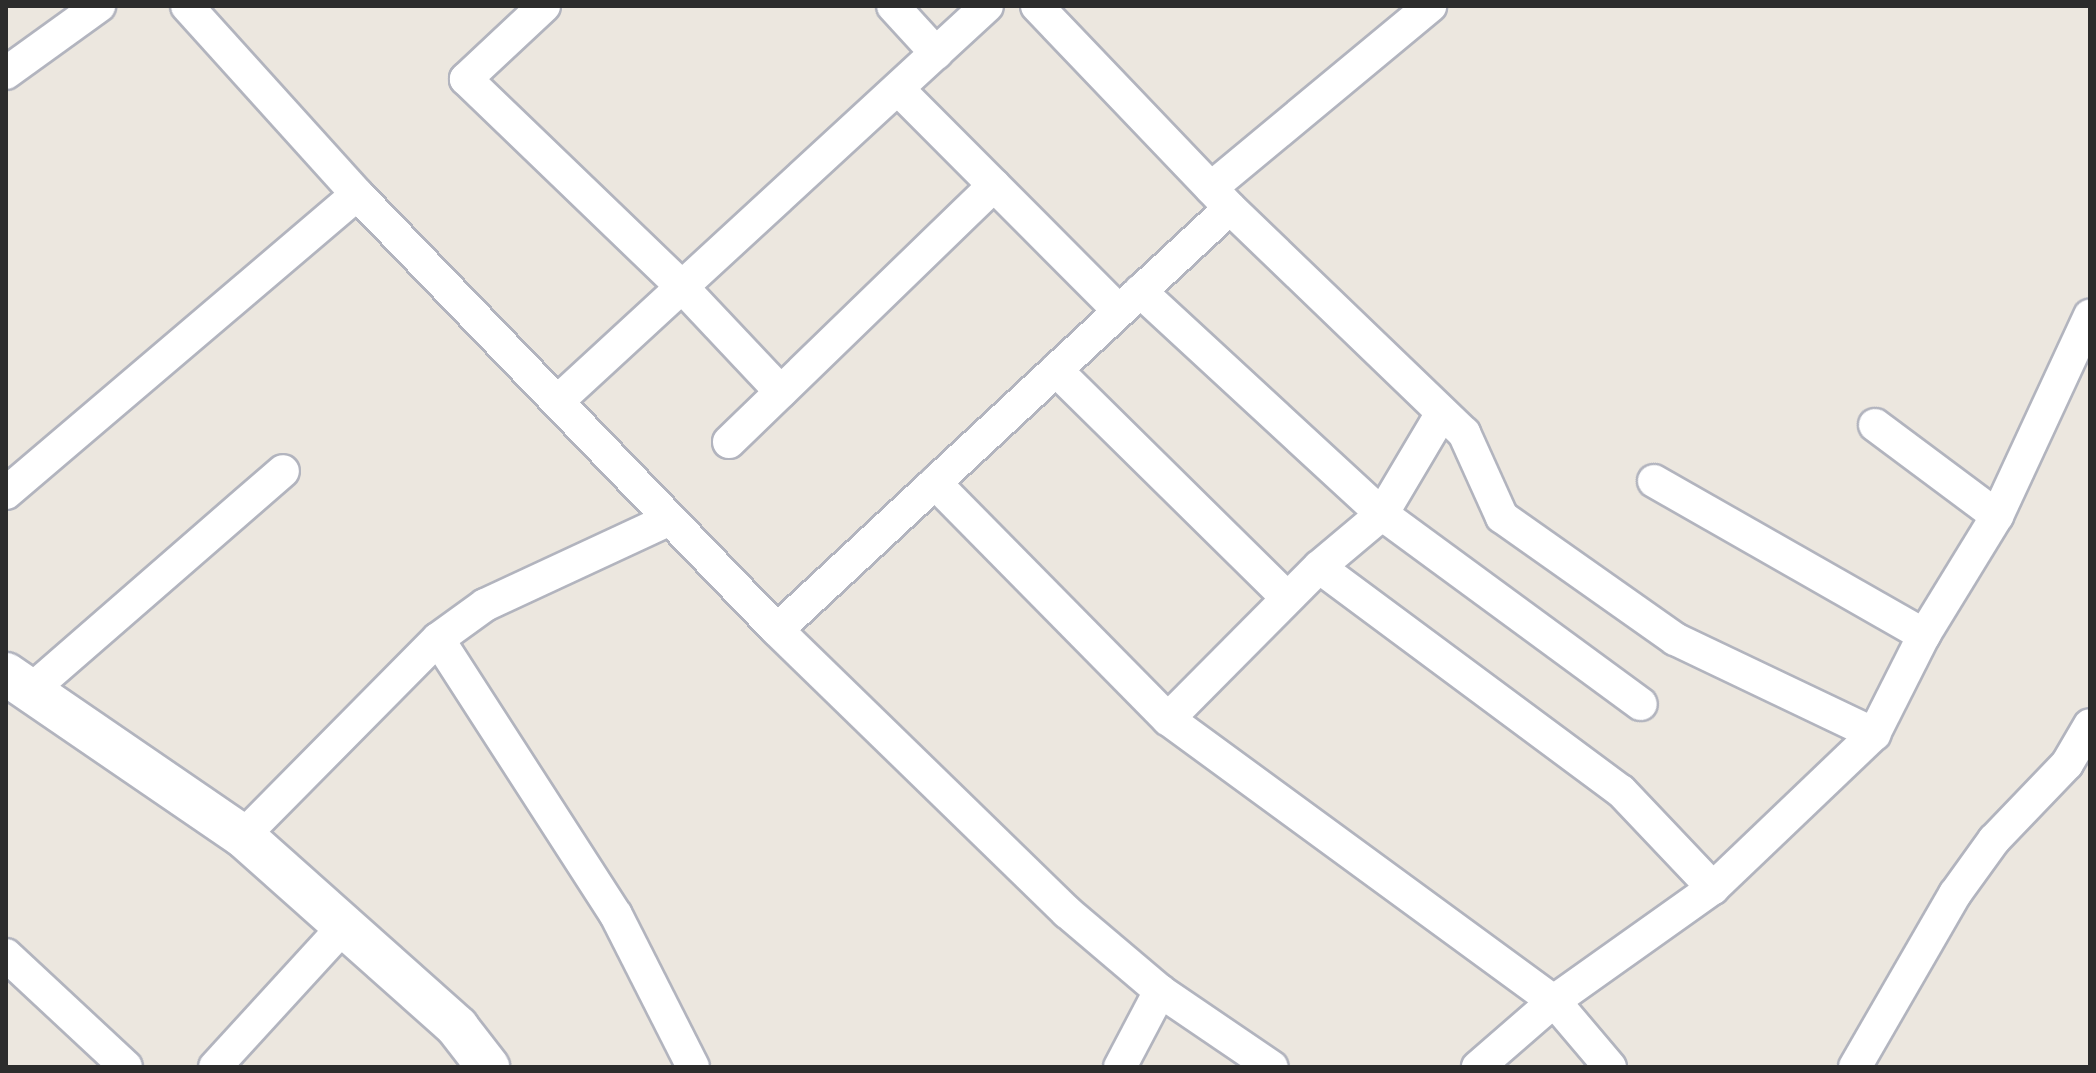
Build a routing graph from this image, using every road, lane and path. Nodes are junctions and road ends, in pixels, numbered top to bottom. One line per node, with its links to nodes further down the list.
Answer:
1 (99, 6): 9 (street)
2 (544, 6): 14 (street)
3 (893, 6): 8 (street)
4 (987, 6): 8 (street)
5 (1037, 6): 13 (street)
6 (1430, 6): 13 (street)
7 (200, 11): 12 (street)
8 (936, 53): 10 (street)
9 (6, 73)
10 (898, 89): 11 (street); 14 (street)
11 (994, 185): 15 (street); 18 (street)
12 (357, 194): 19 (street); 26 (street)
13 (1220, 198): 15 (street); 20 (street)
14 (684, 289): 18 (street); 19 (street)
15 (1129, 301): 17 (street); 27 (street)
16 (2090, 316): 28 (street)
17 (1056, 370): 25 (street); 31 (street)
18 (781, 392): 22 (street)
19 (558, 401): 29 (street)
20 (1442, 413): 27 (street); 39 (street)
21 (1875, 425): 28 (street)
22 (729, 442)
23 (283, 471): 35 (street)
24 (1654, 481): 33 (street)
25 (935, 483): 32 (street); 37 (street)
26 (6, 493)
27 (1382, 514): 30 (street); 36 (street)
28 (1997, 516): 33 (street)
29 (666, 521): 32 (street); 34 (street)
30 (1319, 567): 31 (street); 41 (street)
31 (1287, 598): 37 (street)
32 (777, 630): 44 (street)
33 (1924, 635): 39 (street)
34 (438, 639): 40 (street); 49 (street)
35 (18, 682): 40 (street)
36 (1641, 704)
37 (1168, 719): 45 (street)
38 (2090, 725): 54 (street)
39 (1874, 734): 41 (street)
40 (243, 836): 42 (street)
41 (1713, 888): 45 (street)
42 (345, 925): 47 (street); 48 (street)
43 (6, 955): 46 (street)
44 (1160, 991): 50 (street); 51 (street)
45 (1554, 1001): 52 (street); 53 (street)
46 (126, 1067)
47 (215, 1067)
48 (488, 1067)
49 (693, 1067)
50 (1120, 1067)
51 (1272, 1067)
52 (1478, 1067)
53 (1610, 1067)
54 (1855, 1067)

